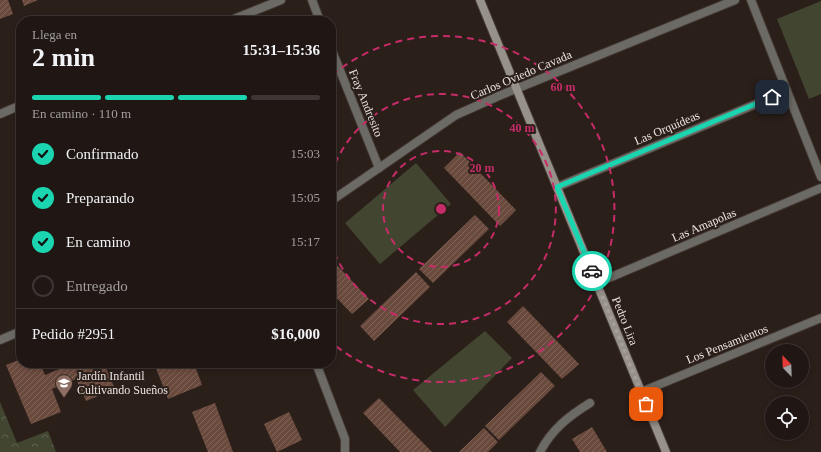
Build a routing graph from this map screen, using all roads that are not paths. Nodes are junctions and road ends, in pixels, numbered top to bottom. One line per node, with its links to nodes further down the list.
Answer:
1 (281, 0): 6 (street)
2 (312, 0): 7 (street)
3 (480, 0): 9 (street, Pedro Lira)
4 (735, 0): 9 (street, Carlos Oviedo Cavada)
5 (751, 0): 10 (street)
6 (242, 16)
7 (318, 16)
8 (336, 60): 13 (street, Fray Andresito)
9 (517, 89): 13 (street, Carlos Oviedo Cavada); 15 (street, Pedro Lira)
10 (787, 91): 14 (street); 15 (street, Las Orquídeas)
11 (16, 107): 12 (street)
12 (0, 114)
13 (379, 168): 17 (street, Carlos Oviedo Cavada)
14 (821, 177)
15 (557, 187): 18 (street, Pedro Lira)
16 (821, 188): 18 (street, Las Amapolas)
17 (336, 198)
18 (597, 283): 23 (street, Pedro Lira)
19 (821, 318): 23 (street, Los Pensamientos)
20 (16, 333): 21 (street)
21 (0, 340)
22 (318, 368): 25 (street)
23 (641, 392): 27 (street, Pedro Lira)
24 (590, 403): 26 (street)
25 (345, 452)
26 (540, 452)
27 (666, 452)

